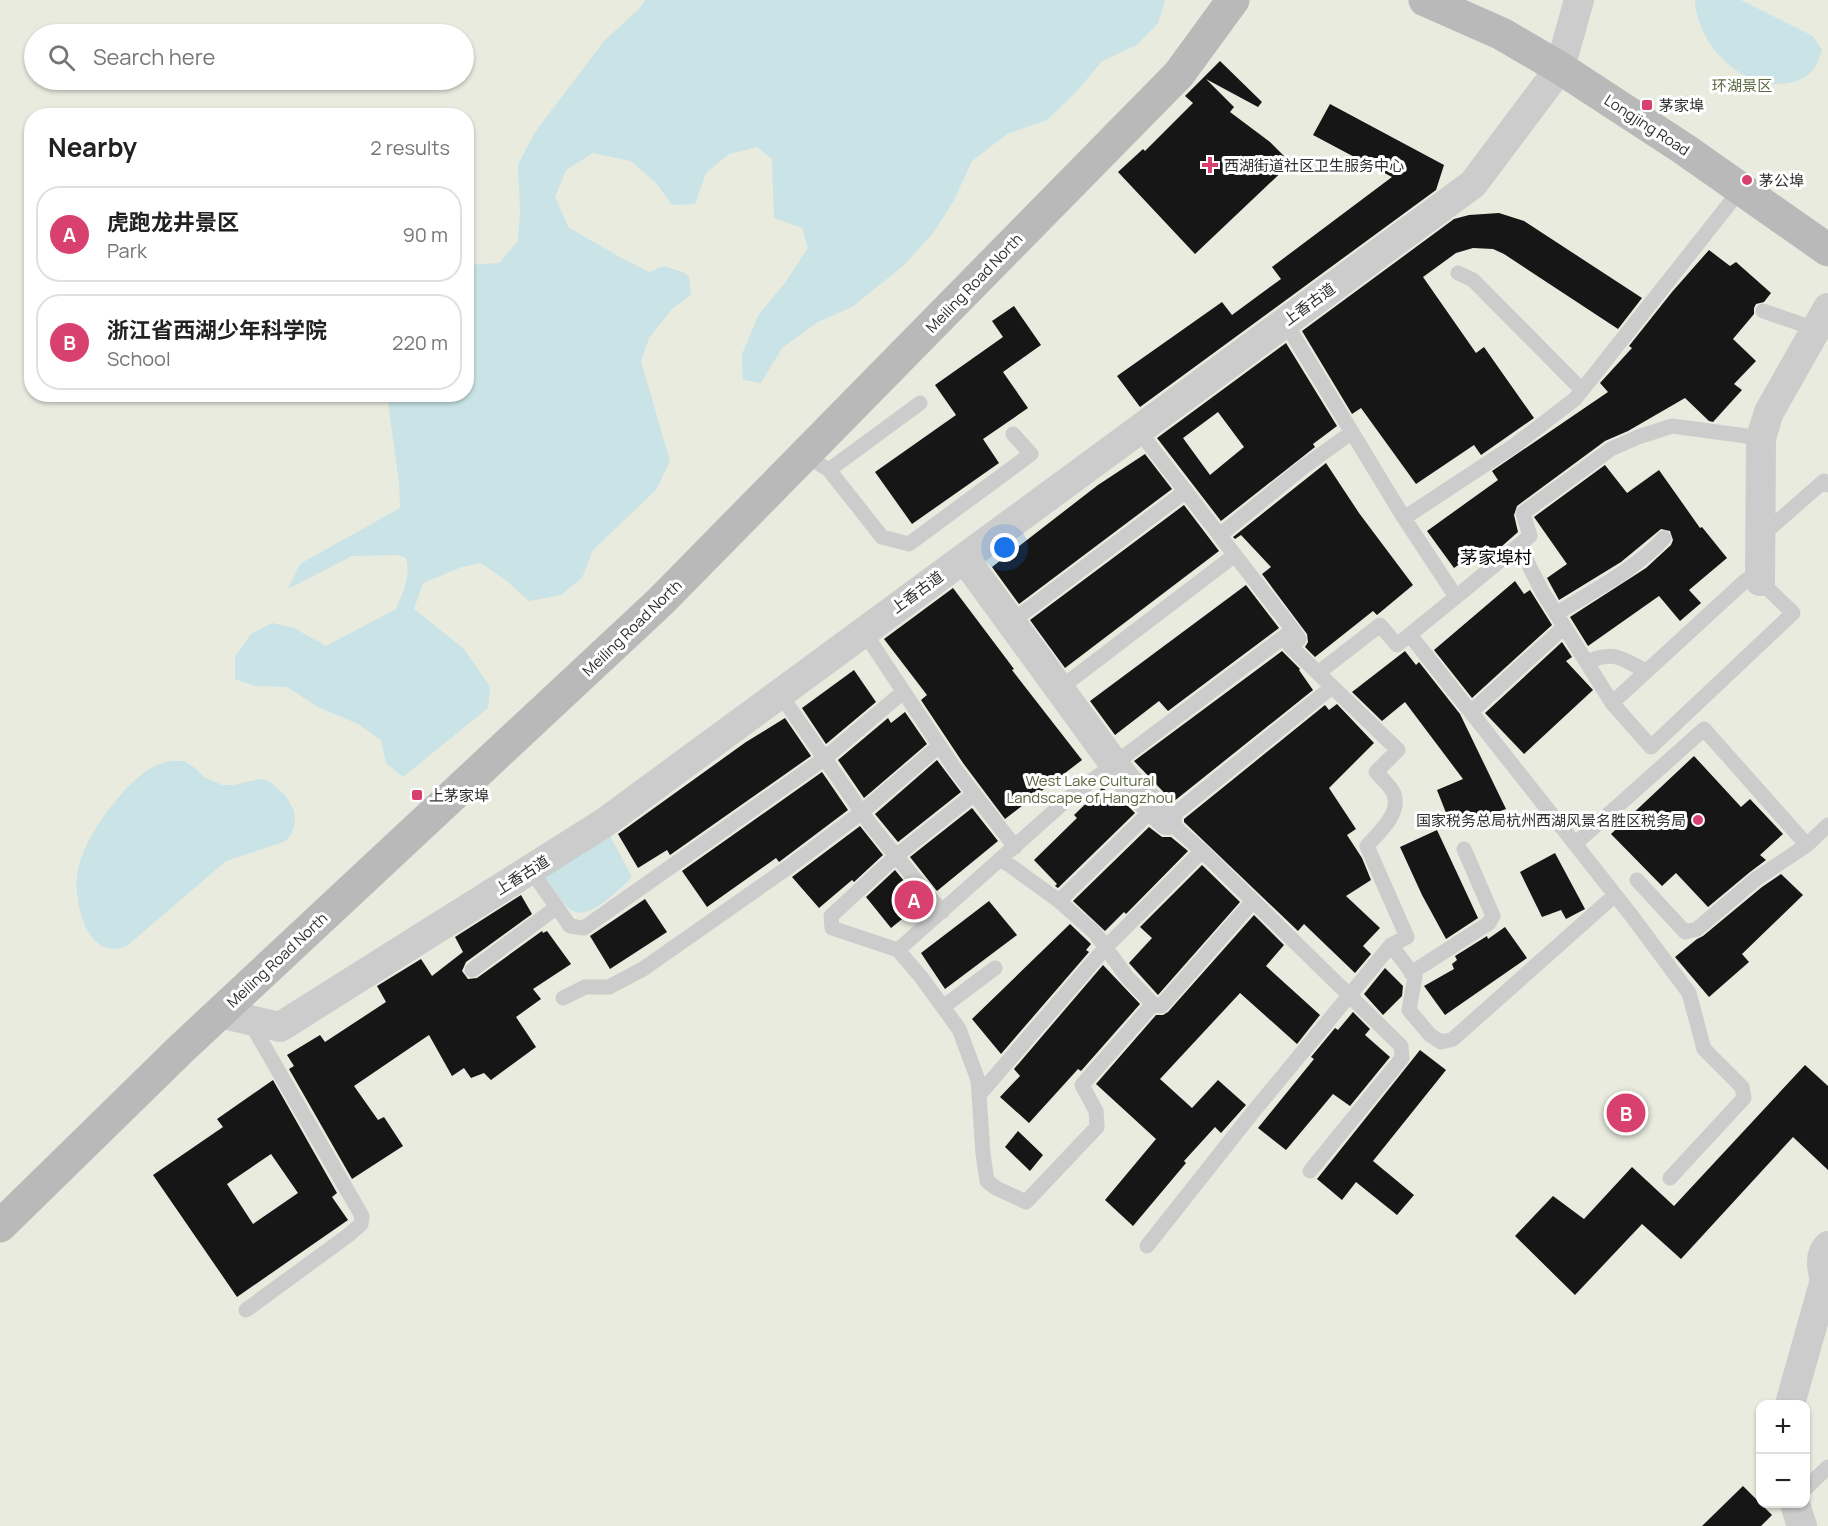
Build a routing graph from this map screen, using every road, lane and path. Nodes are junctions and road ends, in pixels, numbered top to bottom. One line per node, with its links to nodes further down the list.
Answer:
1 (1233, 0): 17 (street, Meiling Road North)
2 (1425, 0): 4 (street, Longjing Road)
3 (1579, 0): 4 (street)
4 (1560, 68): 5 (street, Longjing Road); 10 (street, 上香古道)
5 (1741, 189): 6 (street, Longjing Road); 11 (lane)
6 (1828, 250)
7 (1458, 273): 11 (lane)
8 (1764, 311): 9 (lane)
9 (1822, 319): 16 (street)
10 (1285, 322): 13 (street, 上香古道); 14 (lane)
11 (1582, 390): 20 (lane)
12 (920, 403): 17 (lane)
13 (1138, 430): 19 (lane); 26 (street, 上香古道)
14 (1352, 432): 20 (lane); 21 (lane)
15 (1013, 434): 17 (lane)
16 (1761, 438): 22 (street); 24 (lane)
17 (817, 463): 74 (street, Meiling Road North)
18 (1828, 485): 22 (lane)
19 (1185, 492): 21 (lane); 30 (lane)
20 (1404, 518): 28 (lane)
21 (1220, 535): 25 (lane)
22 (1760, 537): 27 (street)
23 (1664, 538): 29 (lane)
24 (1519, 546): 28 (lane); 29 (lane)
25 (1235, 555): 31 (lane); 38 (lane)
26 (964, 558): 30 (street); 32 (street, 上香古道)
27 (1760, 581): 35 (lane); 41 (lane)
28 (1456, 597): 33 (lane)
29 (1560, 620): 34 (lane); 42 (lane)
30 (1011, 622): 38 (street)
31 (1293, 630): 36 (lane); 45 (lane)
32 (864, 632): 39 (lane); 40 (street, 上香古道)
33 (1410, 635): 36 (lane); 42 (lane)
34 (1586, 662): 35 (lane); 41 (lane)
35 (1646, 671): 41 (lane)
36 (1318, 673): 37 (lane)
37 (1332, 687): 48 (lane); 64 (lane)
38 (1059, 688): 45 (street)
39 (903, 692): 43 (lane); 44 (lane)
40 (780, 694): 44 (lane); 57 (street, 上香古道)
41 (1612, 703)
42 (1471, 712): 50 (lane)
43 (939, 746): 46 (lane); 47 (lane)
44 (825, 758): 47 (lane); 62 (lane)
45 (1114, 765): 48 (street); 52 (lane)
46 (974, 794): 52 (lane); 55 (lane)
47 (862, 812): 55 (lane); 71 (lane)
48 (1161, 814): 54 (lane); 60 (lane)
49 (1828, 825): 51 (lane)
50 (1575, 844): 51 (lane); 59 (lane)
51 (1807, 845): 58 (lane)
52 (1015, 847): 56 (lane)
53 (1464, 849): 69 (lane)
54 (1202, 851): 61 (lane); 65 (lane)
55 (896, 856): 63 (lane); 66 (lane)
56 (1001, 859): 60 (lane); 63 (lane)
57 (530, 869): 62 (lane); 74 (street, 上香古道)
58 (1637, 880)
59 (1615, 895): 69 (lane); 77 (lane)
60 (1059, 901): 65 (lane)
61 (1253, 901): 70 (lane); 72 (lane)
62 (557, 907): 68 (lane)
63 (942, 912): 66 (lane)
64 (1391, 945): 69 (lane); 70 (lane)
65 (1106, 947): 72 (lane); 75 (lane)
66 (898, 950): 73 (lane)
67 (995, 968): 73 (lane)
68 (472, 970)
69 (1411, 973)
70 (1349, 996): 76 (lane); 79 (lane)
71 (563, 998)
72 (1153, 1004): 75 (lane)
73 (943, 1007): 75 (lane)
74 (234, 1017): 78 (street, Meiling Road North); 82 (lane)
75 (979, 1095)
76 (1310, 1171)
77 (1670, 1178)
78 (0, 1226)
79 (1147, 1246)
80 (1828, 1246): 81 (street)
81 (1827, 1281): 83 (street)
82 (246, 1310)
83 (1791, 1400)
84 (1828, 1467): 85 (lane)
85 (1798, 1512)

